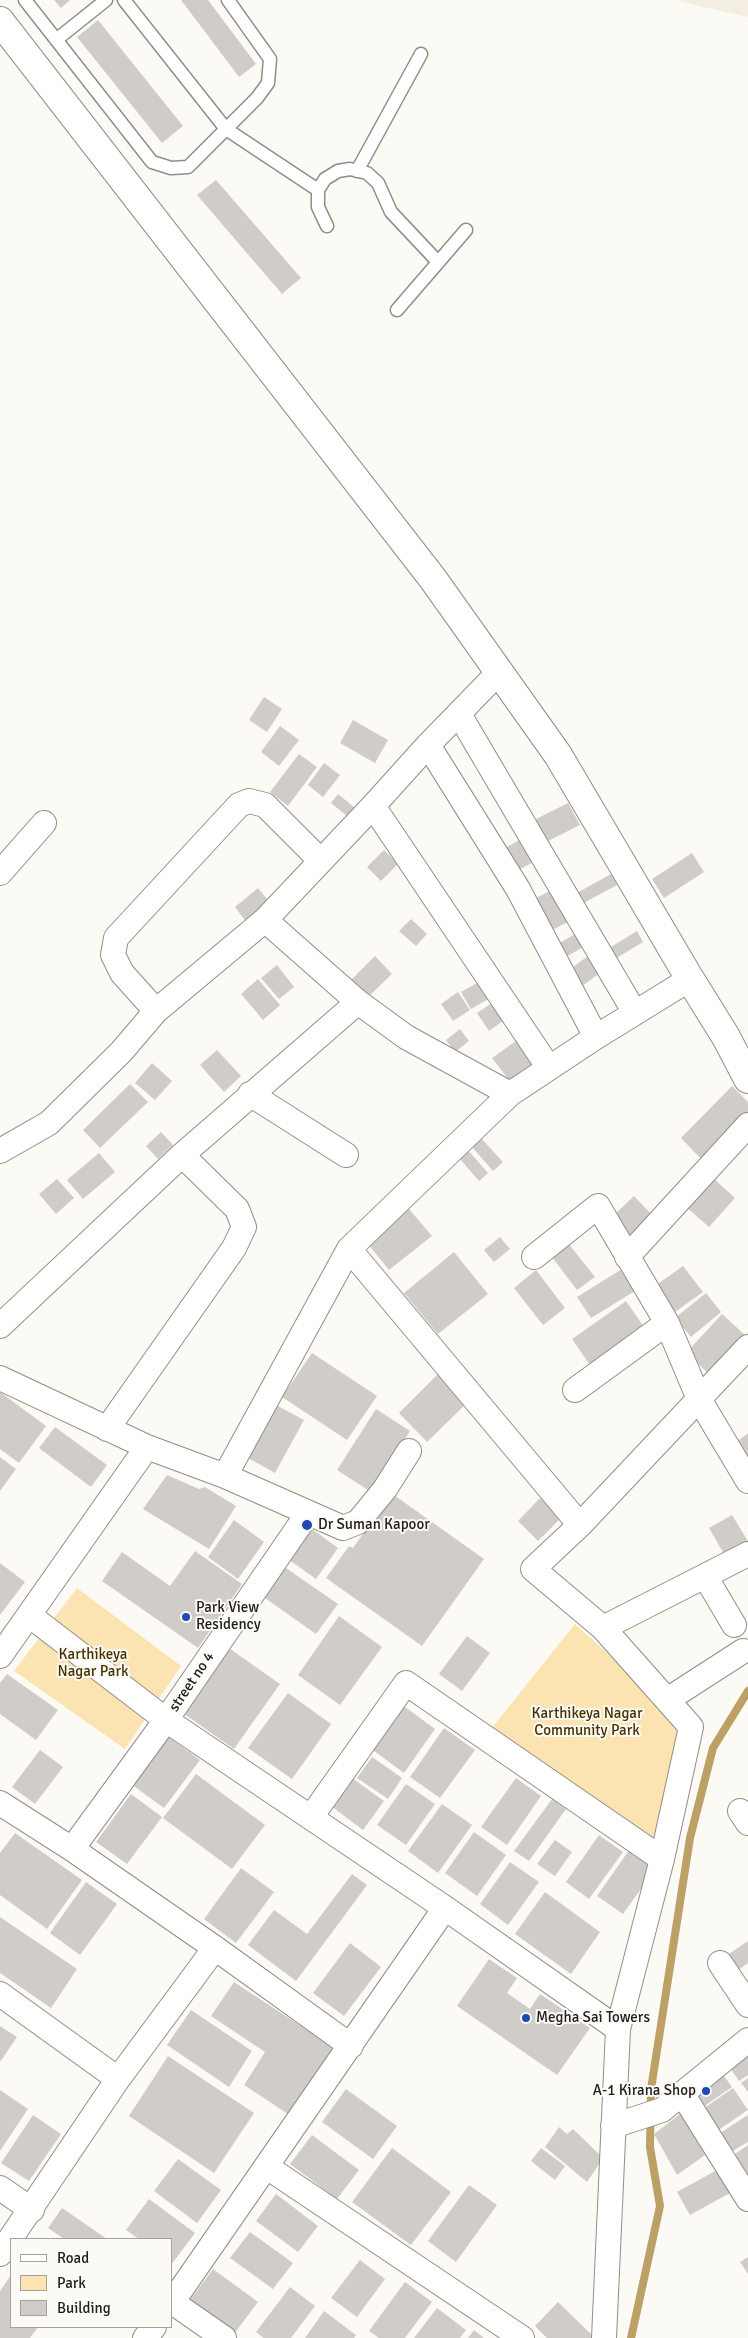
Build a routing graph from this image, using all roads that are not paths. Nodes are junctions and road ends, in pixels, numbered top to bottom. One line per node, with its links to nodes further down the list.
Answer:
1 (25, 0): 6 (lane)
2 (106, 0): 6 (lane)
3 (124, 0): 8 (lane)
4 (228, 0): 8 (lane)
5 (0, 21): 15 (street)
6 (56, 40): 8 (lane)
7 (421, 54): 9 (lane)
8 (226, 129): 10 (lane)
9 (357, 170): 10 (lane); 13 (lane)
10 (318, 190): 11 (lane)
11 (327, 226)
12 (466, 230): 13 (lane)
13 (438, 262): 14 (lane)
14 (397, 310)
15 (499, 672): 16 (street); 23 (street)
16 (458, 714): 17 (street); 26 (street)
17 (428, 745): 18 (street); 27 (street)
18 (373, 806): 20 (street); 28 (street)
19 (44, 823): 21 (street)
20 (321, 861): 22 (street); 25 (street)
21 (0, 873)
22 (265, 920): 24 (street); 25 (street)
23 (690, 979): 26 (street); 29 (street)
24 (358, 1002): 30 (street); 31 (street)
25 (156, 1011): 33 (street)
26 (635, 1013): 27 (street)
27 (596, 1036): 28 (street)
28 (549, 1068): 31 (street)
29 (748, 1079)
30 (250, 1094): 34 (street); 35 (street)
31 (510, 1094): 36 (street)
32 (748, 1125): 38 (street)
33 (0, 1151)
34 (182, 1155): 40 (street); 45 (street)
35 (346, 1155)
36 (349, 1249): 48 (street); 51 (street)
37 (534, 1257): 38 (street)
38 (628, 1257): 39 (street)
39 (666, 1323): 43 (street); 44 (street)
40 (0, 1326)
41 (748, 1347): 44 (street)
42 (0, 1378): 45 (street)
43 (575, 1390)
44 (699, 1399): 49 (street); 51 (street)
45 (107, 1429): 46 (street)
46 (147, 1447): 48 (street); 54 (street)
47 (409, 1451): 50 (street)
48 (226, 1476): 50 (street)
49 (748, 1481)
50 (308, 1513): 60 (street, street no 4)
51 (580, 1525): 56 (street)
52 (748, 1554): 53 (street)
53 (705, 1576): 55 (street); 56 (street)
54 (29, 1615): 58 (street); 60 (street)
55 (734, 1625)
56 (603, 1628): 59 (street)
57 (743, 1651): 59 (street)
58 (0, 1656)
59 (667, 1700): 64 (street)
60 (166, 1720): 62 (street); 63 (street, street no 4)
61 (0, 1803): 63 (street)
62 (311, 1818): 64 (street); 65 (street)
63 (72, 1849): 66 (street)
64 (662, 1859): 70 (street)
65 (445, 1908): 70 (street); 72 (street)
66 (215, 1948): 72 (street); 73 (street)
67 (720, 1963): 69 (street)
68 (0, 1994): 73 (street)
69 (748, 2005)
70 (618, 2029): 75 (street)
71 (748, 2040): 74 (street)
72 (351, 2046): 76 (street)
73 (118, 2078): 79 (street)
74 (683, 2095): 75 (street); 78 (street)
75 (613, 2126): 88 (street)
76 (267, 2167): 83 (street); 87 (street)
77 (0, 2188): 79 (street)
78 (748, 2199)
79 (32, 2210): 80 (street)
80 (12, 2238)
81 (10, 2240): 82 (street)
82 (0, 2254)
83 (172, 2303): 86 (street)
84 (153, 2328): 85 (street)
85 (145, 2338)
86 (224, 2338)
87 (522, 2338)
88 (604, 2338)

